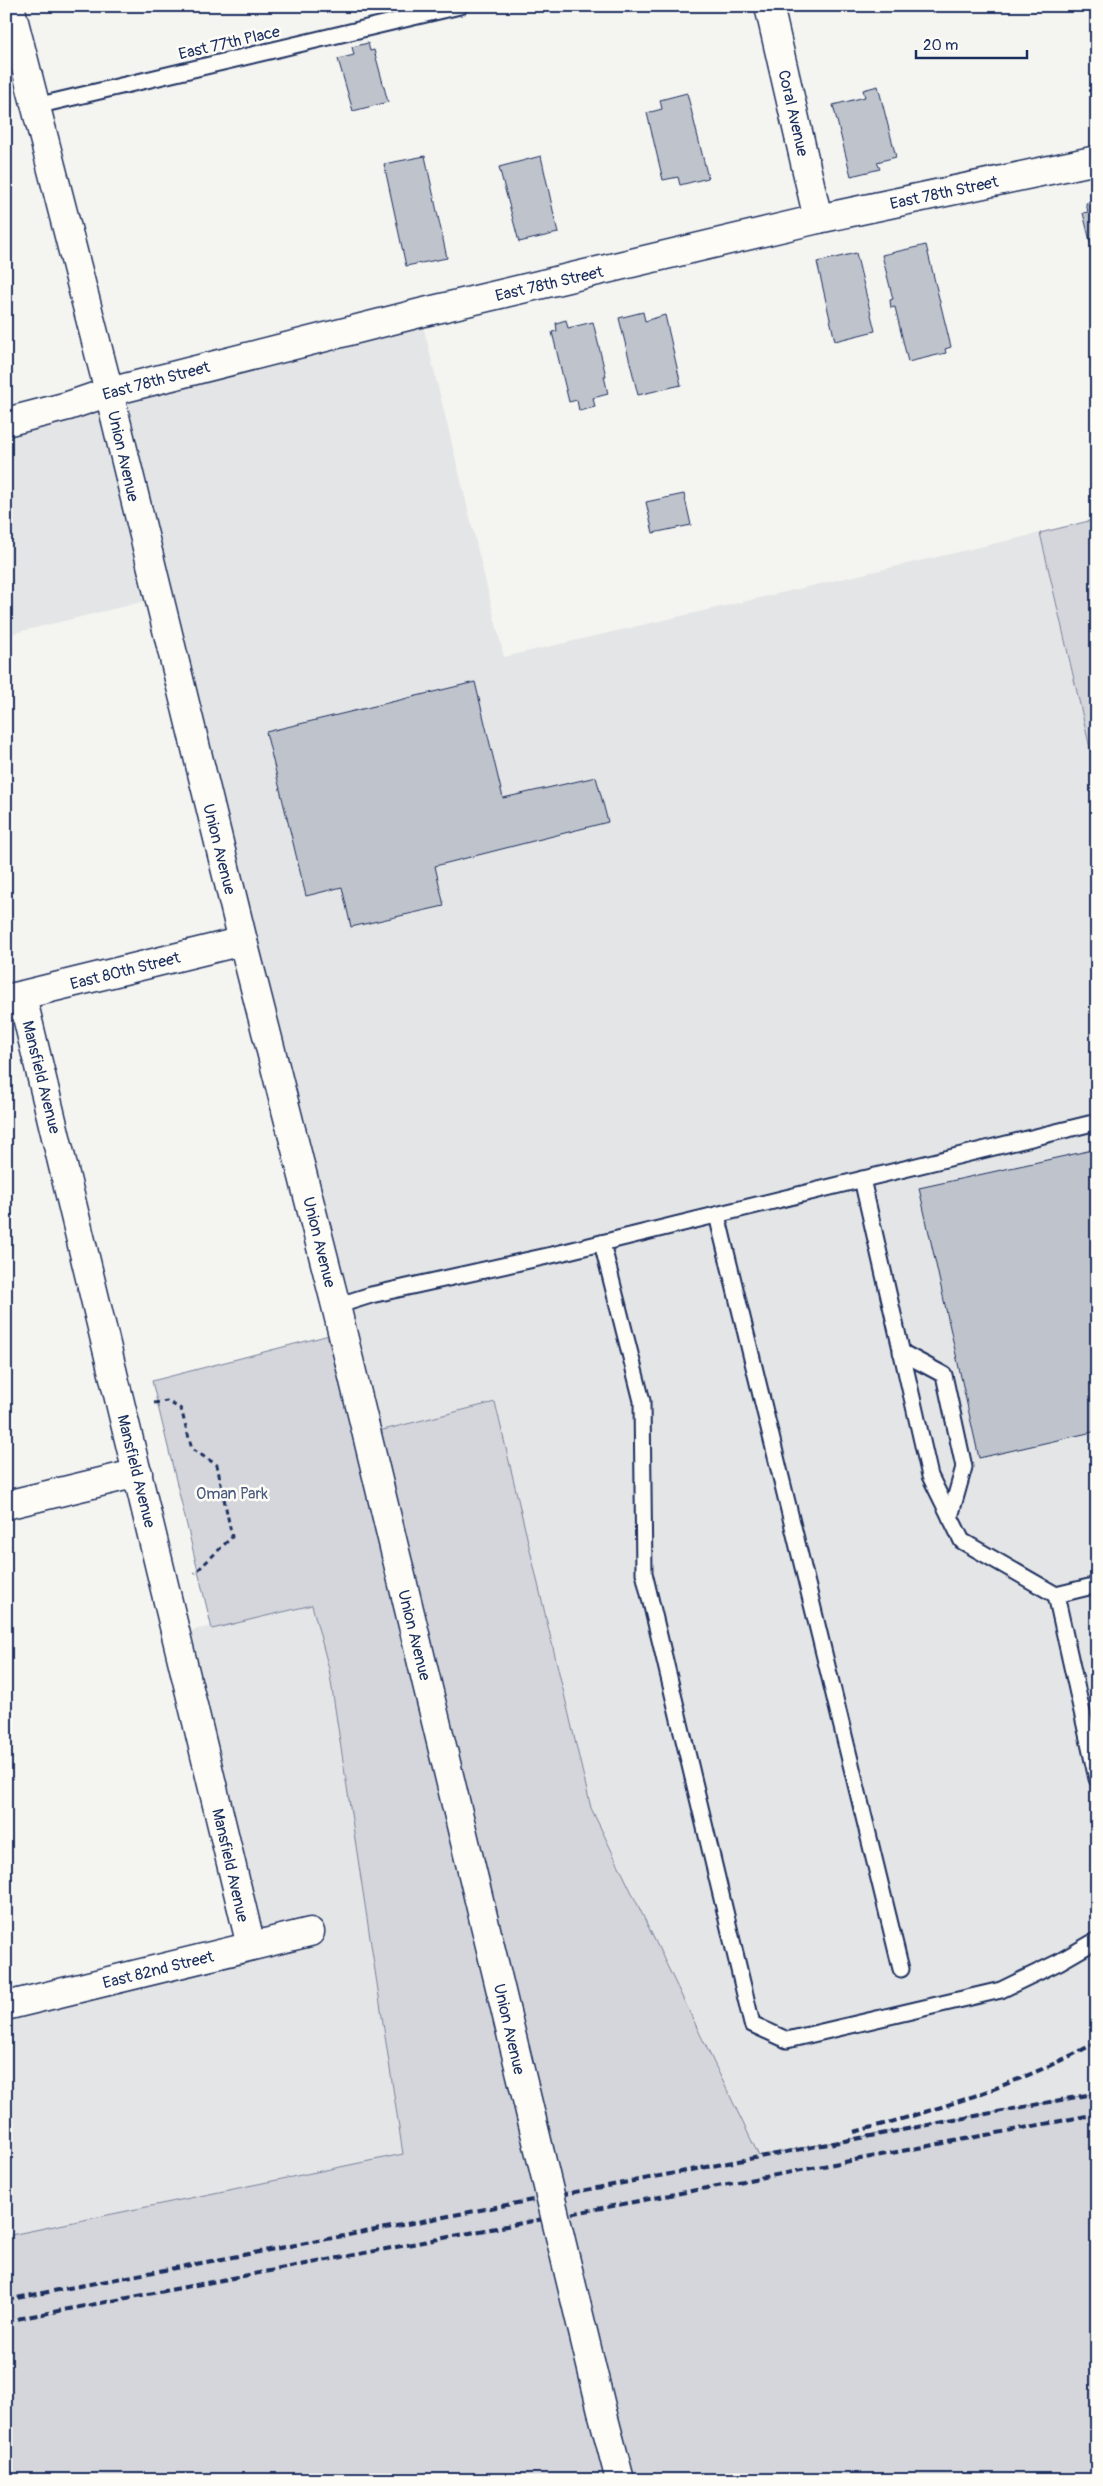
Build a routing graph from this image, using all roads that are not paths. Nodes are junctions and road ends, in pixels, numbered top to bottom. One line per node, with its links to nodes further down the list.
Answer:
1 (10, 6): 4 (main road, Union Avenue)
2 (460, 6): 4 (lane, East 77th Place)
3 (769, 6): 6 (main road, Coral Avenue)
4 (36, 106): 7 (main road, Union Avenue)
5 (1097, 160): 6 (main road, East 78th Street)
6 (818, 219): 7 (main road, East 78th Street)
7 (109, 392): 8 (main road, East 78th Street); 9 (main road, Union Avenue)
8 (6, 422)
9 (243, 940): 10 (main road, East 80th Street); 15 (main road, Union Avenue)
10 (14, 998): 17 (main road, Mansfield Avenue)
11 (1097, 1122): 12 (lane)
12 (862, 1179): 13 (lane); 16 (lane)
13 (717, 1215): 14 (lane); 26 (lane)
14 (602, 1243): 15 (lane); 24 (lane)
15 (336, 1306): 28 (main road, Union Avenue, bridge)
16 (901, 1352): 19 (lane); 19 (lane)
17 (138, 1473): 18 (main road); 25 (main road, Mansfield Avenue)
18 (6, 1505)
19 (950, 1516): 21 (lane)
20 (1097, 1585): 21 (lane)
21 (1056, 1596): 22 (lane)
22 (1097, 1779)
23 (310, 1932): 25 (main road, East 82nd Street)
24 (1097, 1940)
25 (251, 1946): 27 (main road, East 82nd Street)
26 (901, 1969)
27 (6, 2006)
28 (620, 2480)

